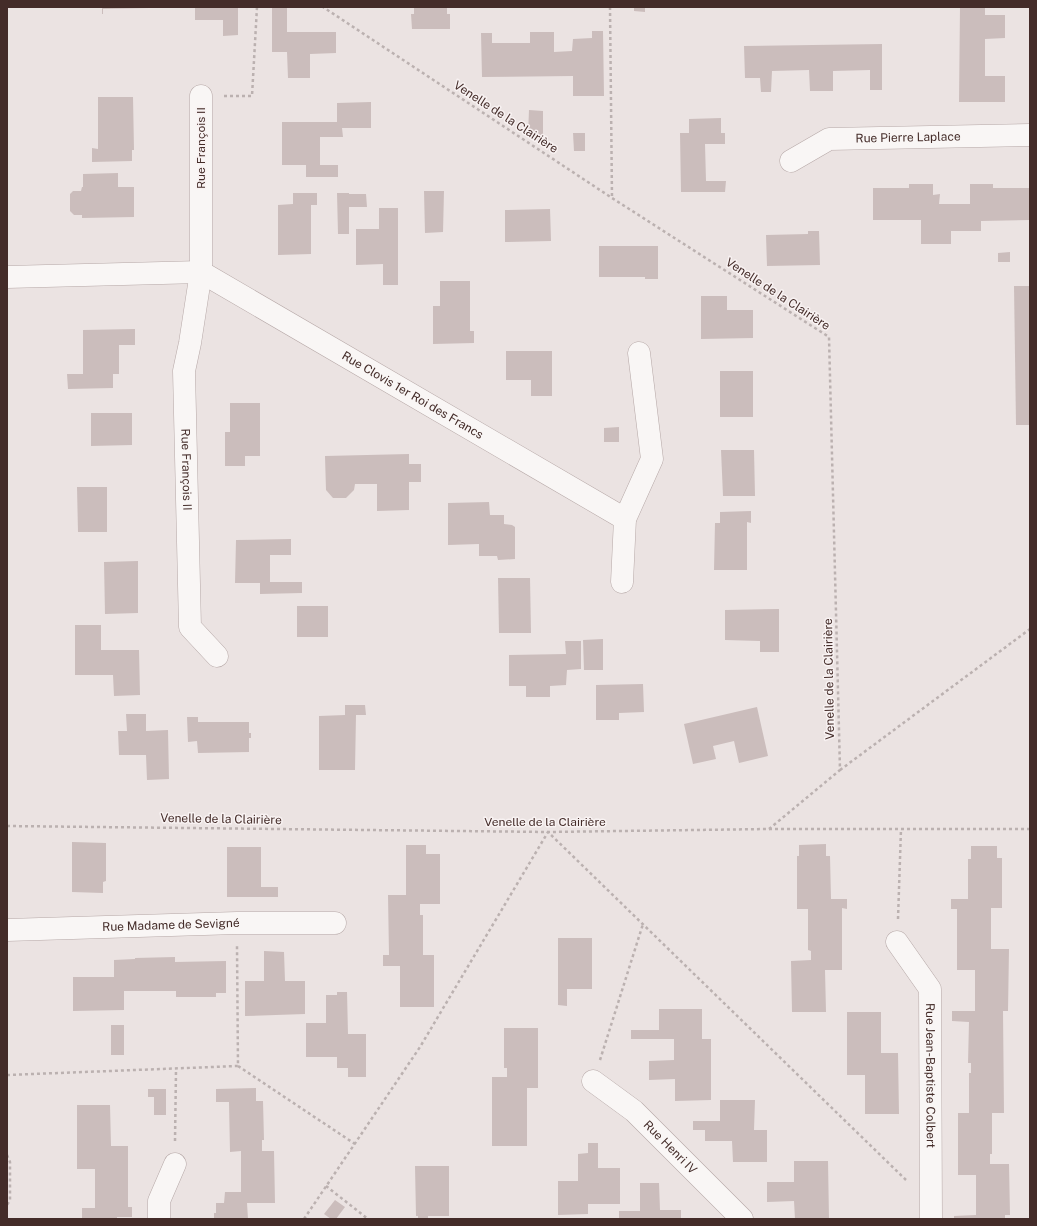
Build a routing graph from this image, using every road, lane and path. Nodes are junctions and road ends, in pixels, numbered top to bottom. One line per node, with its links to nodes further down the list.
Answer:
1 (257, 7): 4 (path)
2 (323, 7): 7 (path, Venelle de la Clairière)
3 (610, 7): 7 (path)
4 (201, 96): 8 (street, Rue François II)
5 (1030, 135): 6 (street, Rue Pierre Laplace)
6 (791, 161)
7 (612, 198): 15 (path, Venelle de la Clairière)
8 (201, 272): 9 (street); 11 (street, Rue Clovis 1er Roi des Francs); 14 (street, Rue François II)
9 (7, 277)
10 (639, 353): 11 (street)
11 (625, 520): 12 (street)
12 (622, 582)
13 (1030, 629): 15 (path)
14 (217, 656)
15 (840, 770): 17 (path)
16 (7, 826): 20 (path, Venelle de la Clairière)
17 (769, 829): 18 (path, Venelle de la Clairière); 20 (path, Venelle de la Clairière)
18 (901, 829): 19 (path, Venelle de la Clairière); 25 (path)
19 (1030, 829)
20 (548, 832): 23 (path); 30 (path)
21 (237, 923): 22 (street, Rue Madame de Sevigné); 24 (street, Rue Madame de Sevigné); 26 (path)
22 (335, 923)
23 (643, 924): 29 (path); 35 (path)
24 (7, 930)
25 (897, 942): 35 (street, Rue Jean-Baptiste Colbert)
26 (238, 1066): 27 (path); 30 (path)
27 (176, 1070): 28 (path); 32 (path)
28 (7, 1076)
29 (593, 1081): 39 (street, Rue Henri IV)
30 (355, 1144): 33 (path)
31 (7, 1155): 34 (path)
32 (175, 1164): 36 (street)
33 (326, 1186): 37 (path); 38 (path)
34 (7, 1205)
35 (931, 1212)
36 (159, 1219)
37 (304, 1219)
38 (368, 1219)
39 (742, 1219)

